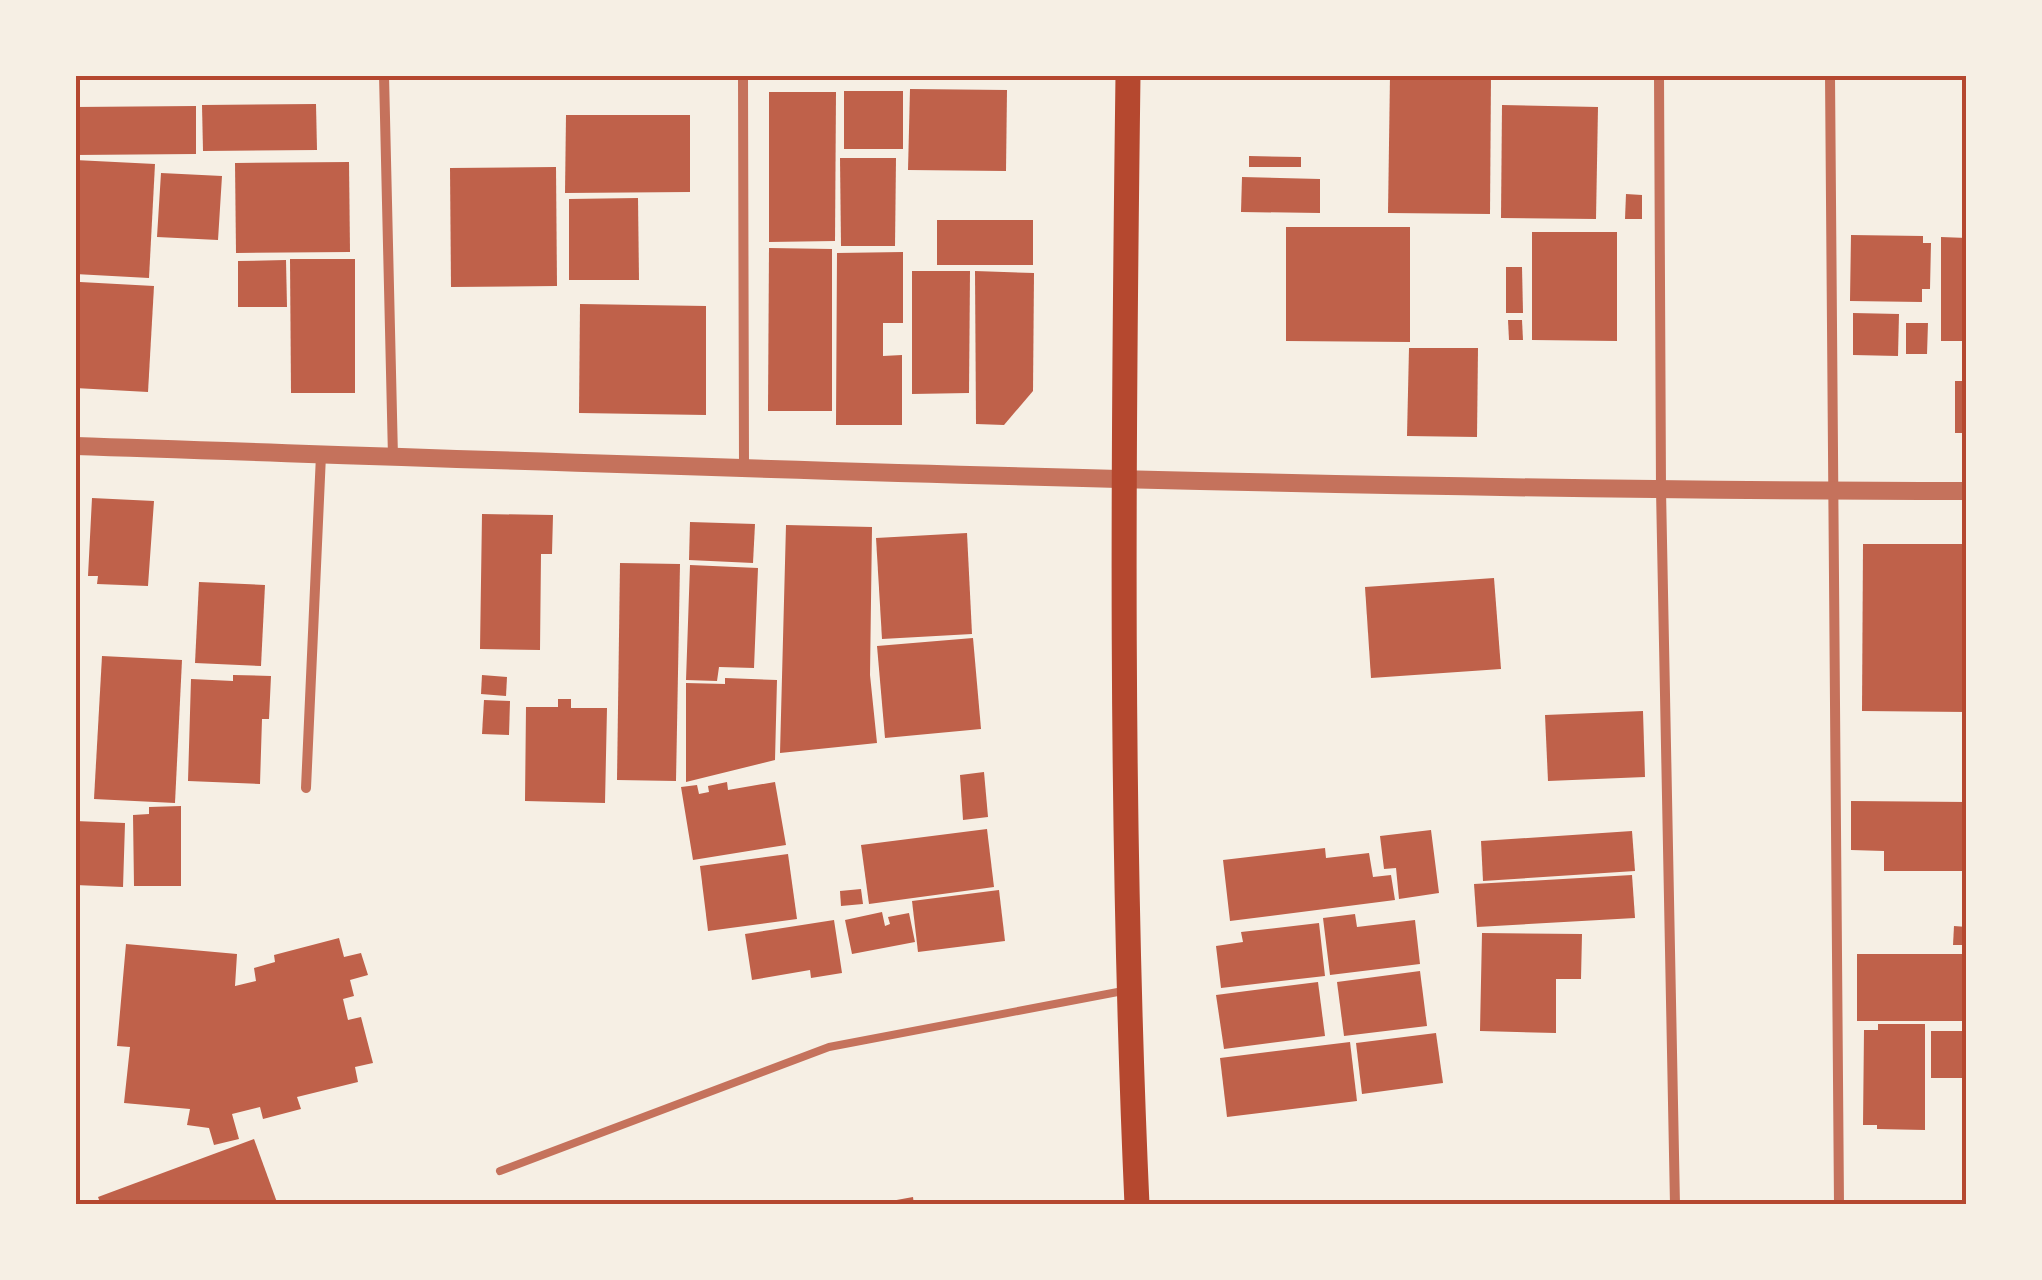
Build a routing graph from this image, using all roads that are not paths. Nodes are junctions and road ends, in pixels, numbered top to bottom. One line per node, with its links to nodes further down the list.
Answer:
1 (384, 75): 8 (street)
2 (743, 75): 9 (street)
3 (1128, 75): 10 (main road)
4 (1659, 75): 11 (street)
5 (1830, 75): 12 (street)
6 (75, 446): 7 (street)
7 (320, 455): 8 (street); 14 (street)
8 (394, 458): 9 (street)
9 (744, 467): 10 (street)
10 (1122, 480): 11 (street); 15 (main road)
11 (1662, 490): 12 (street); 18 (street)
12 (1832, 491): 13 (street); 19 (street)
13 (1967, 491)
14 (306, 788)
15 (1128, 990): 16 (lane); 17 (main road)
16 (500, 1171)
17 (1138, 1205)
18 (1674, 1205)
19 (1839, 1205)

